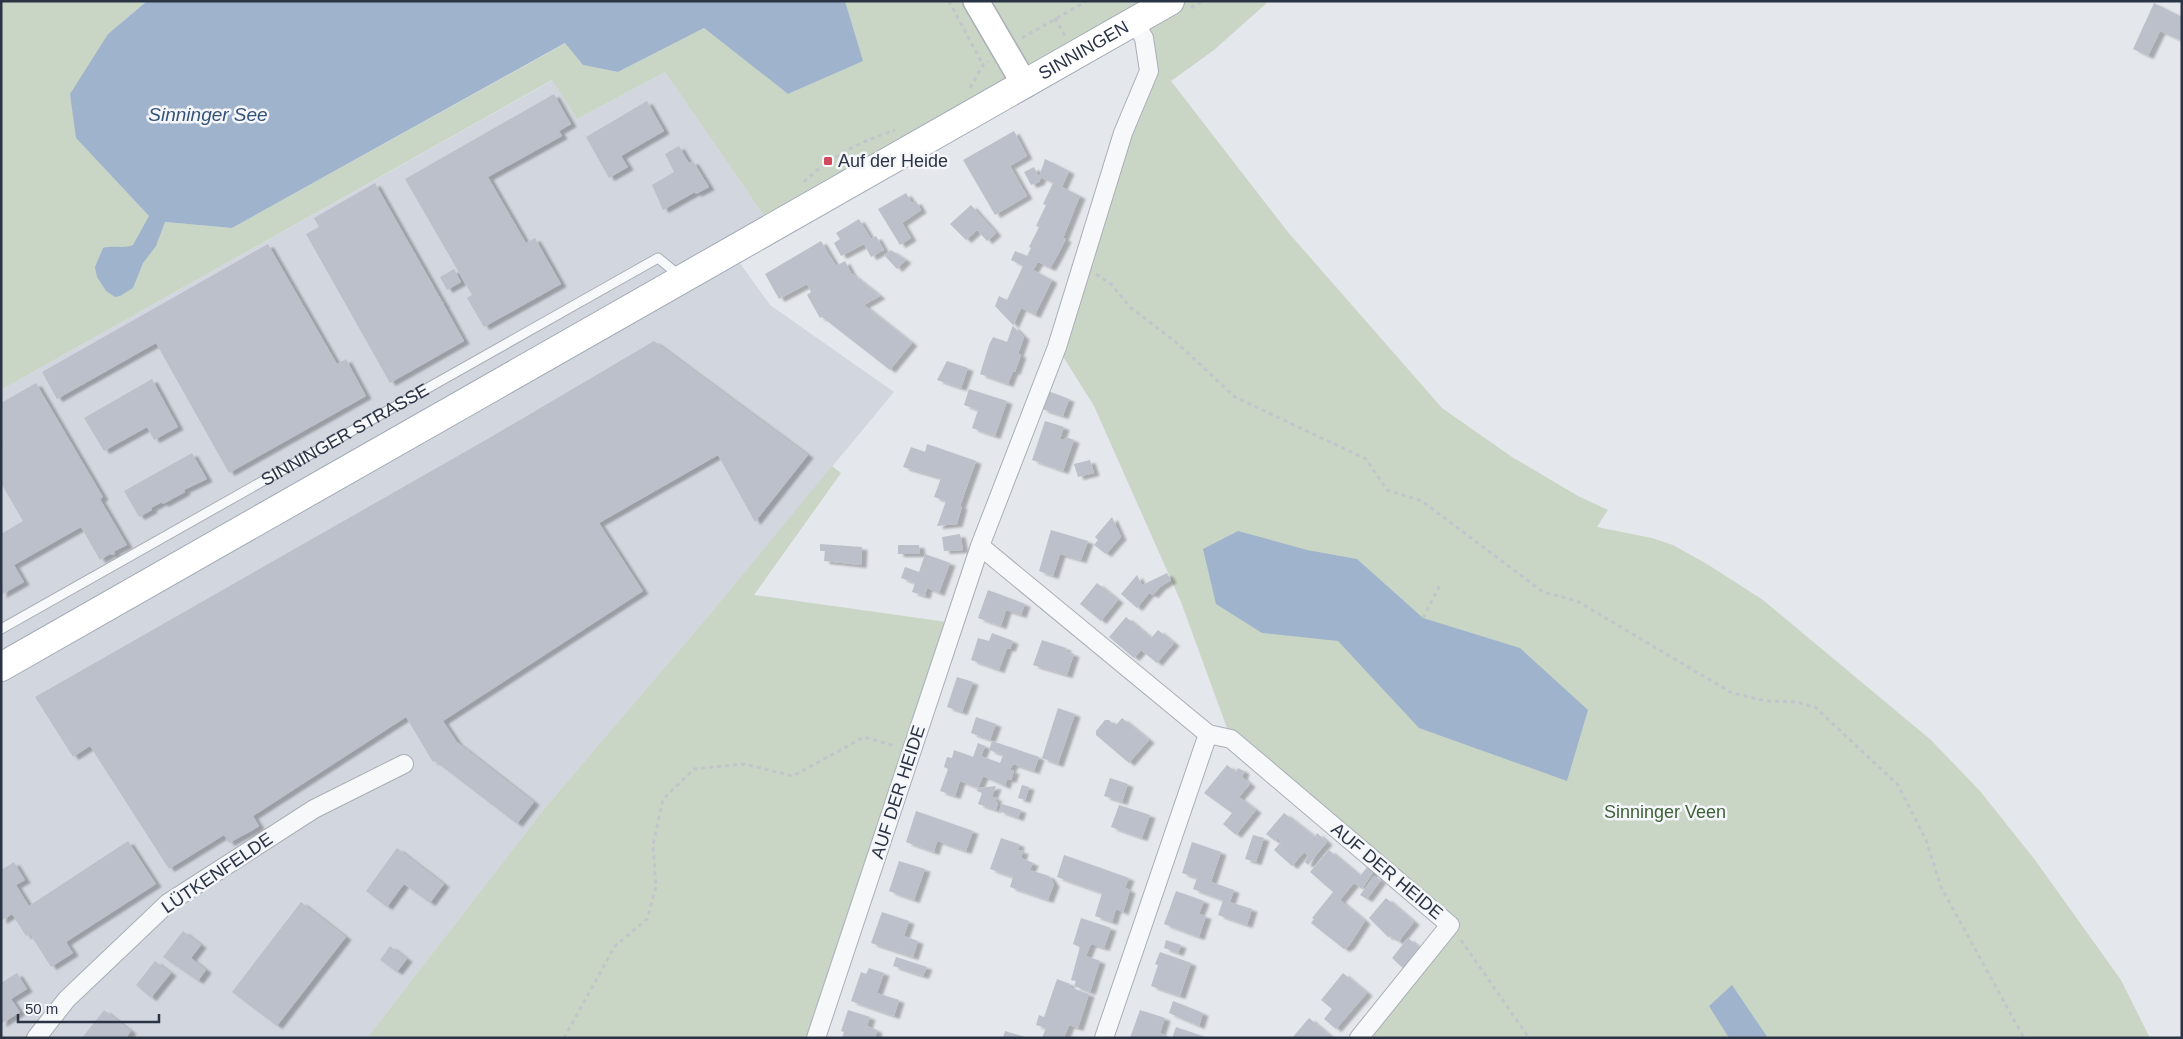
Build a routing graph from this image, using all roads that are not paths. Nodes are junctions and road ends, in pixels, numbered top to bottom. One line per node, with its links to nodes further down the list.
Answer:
1 (976, 1): 4 (main road)
2 (1170, 1): 3 (main road, SINNINGEN)
3 (1134, 21): 4 (main road, SINNINGEN); 6 (street, AUF DER HEIDE)
4 (1025, 85): 5 (main road, SINNINGER STRASSE)
5 (685, 279): 7 (lane, SINNINGER STRASSE); 8 (main road, SINNINGER STRASSE)
6 (980, 546): 9 (street, AUF DER HEIDE); 12 (street, AUF DER HEIDE)
7 (1, 629)
8 (1, 667)
9 (1208, 734): 13 (street); 14 (street, AUF DER HEIDE)
10 (404, 764): 11 (street, LÜTKENFELDE)
11 (36, 1038)
12 (816, 1038)
13 (1104, 1038)
14 (1359, 1038)

